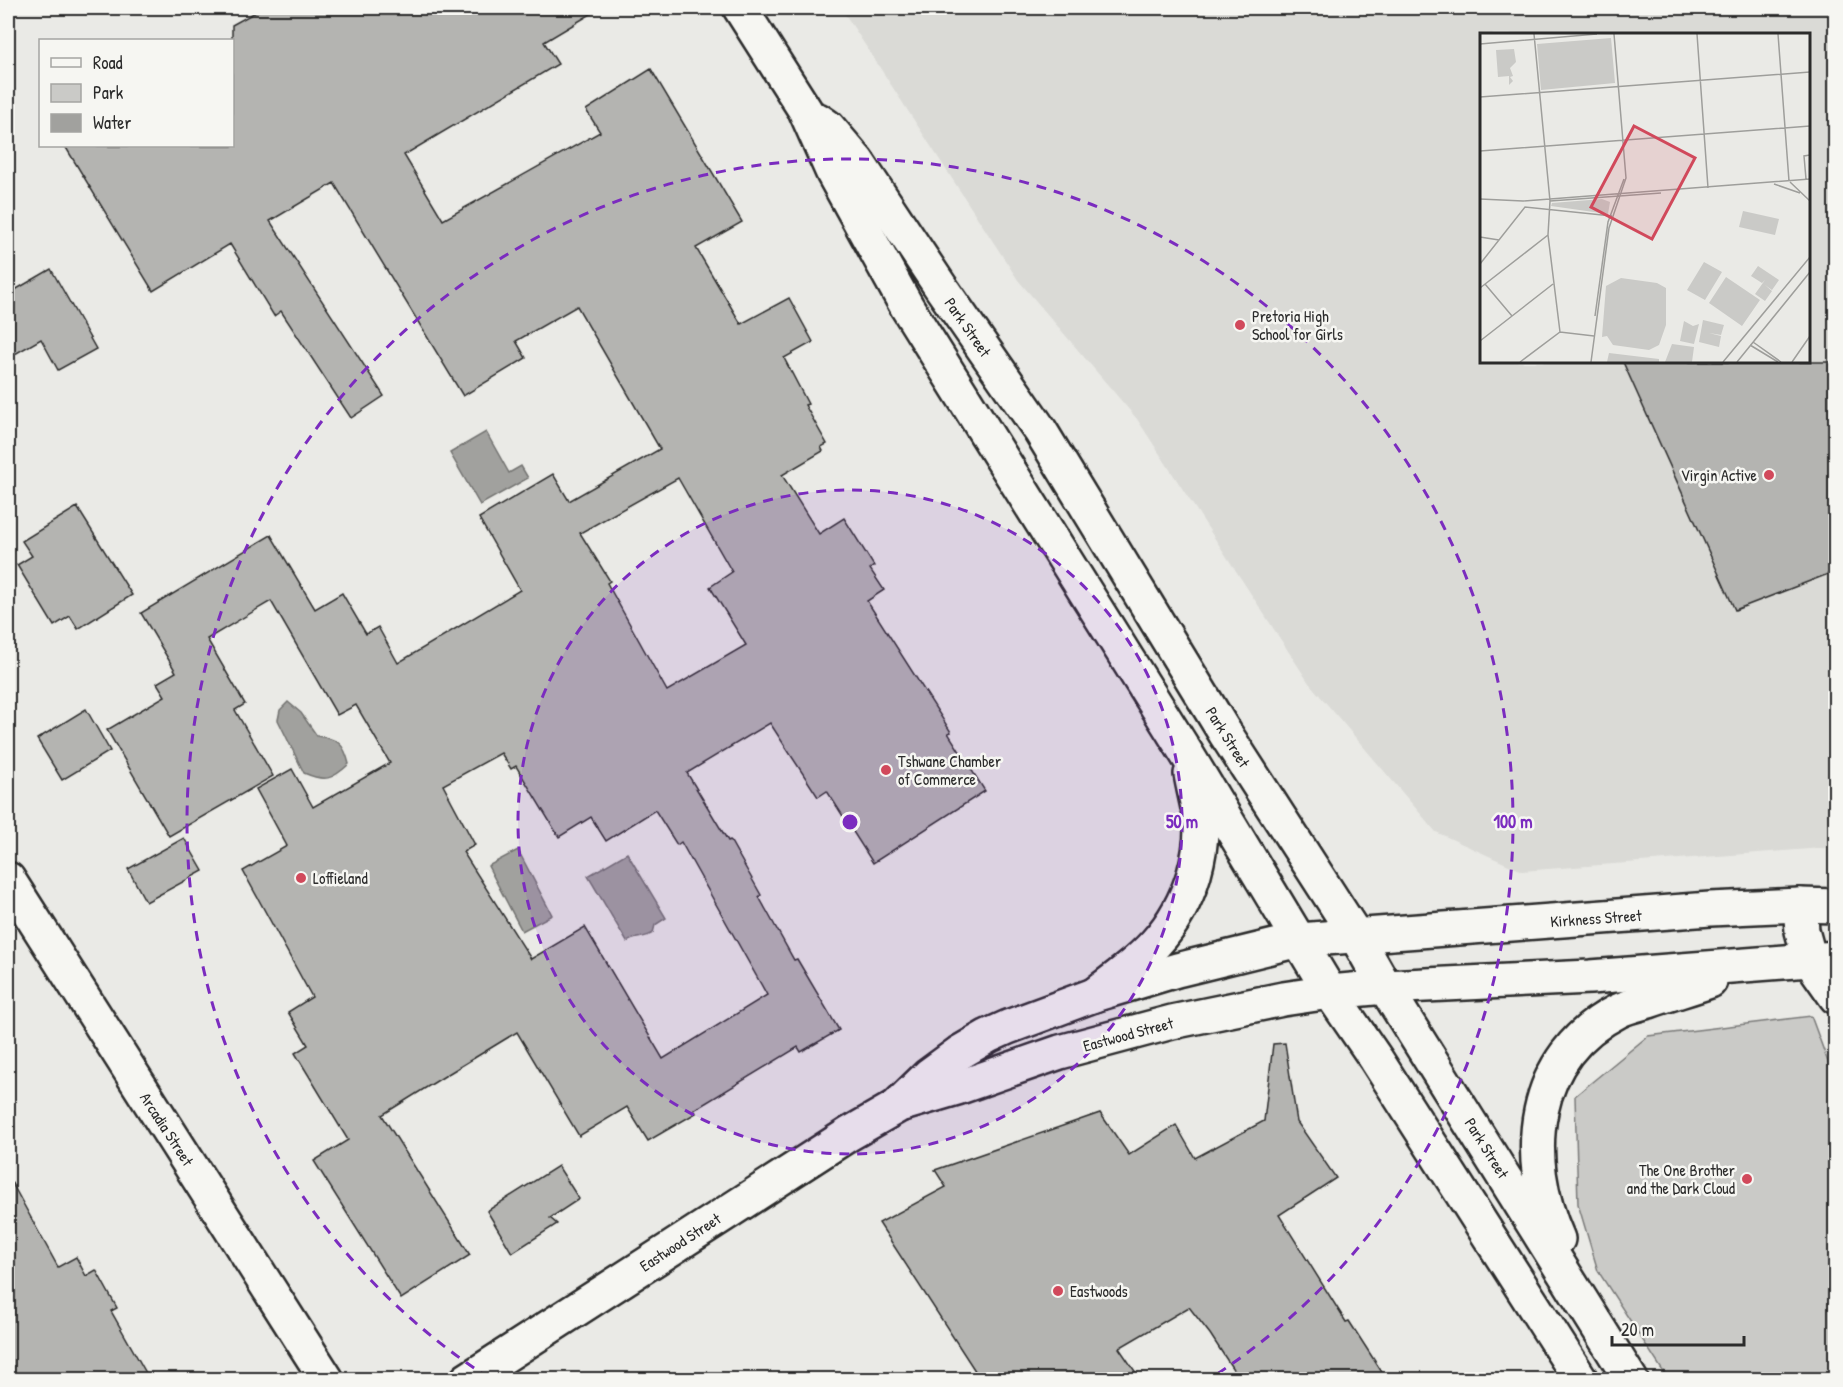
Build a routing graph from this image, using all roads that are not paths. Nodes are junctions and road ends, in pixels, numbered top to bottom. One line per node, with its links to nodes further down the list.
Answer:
1 (740, 8): 2 (street, Park Street)
2 (805, 110): 3 (street, Park Street); 7 (street, Park Street)
3 (1188, 756): 8 (street, Park Street); 13 (street)
4 (8, 879): 17 (street, Arcadia Street)
5 (1800, 904): 6 (street, Kirkness Street); 7 (street, Kirkness Street); 9 (street)
6 (1836, 906)
7 (1356, 936): 8 (street, Kirkness Street); 11 (street, Park Street)
8 (1299, 940): 12 (street, Park Street); 13 (street, Eastwood Street)
9 (1823, 959): 10 (street); 14 (street)
10 (1758, 965): 11 (street); 16 (street)
11 (1385, 987): 12 (street, Eastwood Street); 16 (street, Park Street)
12 (1330, 992): 15 (street, Eastwood Street); 19 (street, Park Street)
13 (1094, 995): 15 (street, Eastwood Street)
14 (1836, 997)
15 (896, 1107): 18 (street, Eastwood Street)
16 (1598, 1327): 20 (street, Park Street)
17 (327, 1380)
18 (467, 1380)
19 (1581, 1380)
20 (1632, 1380)

